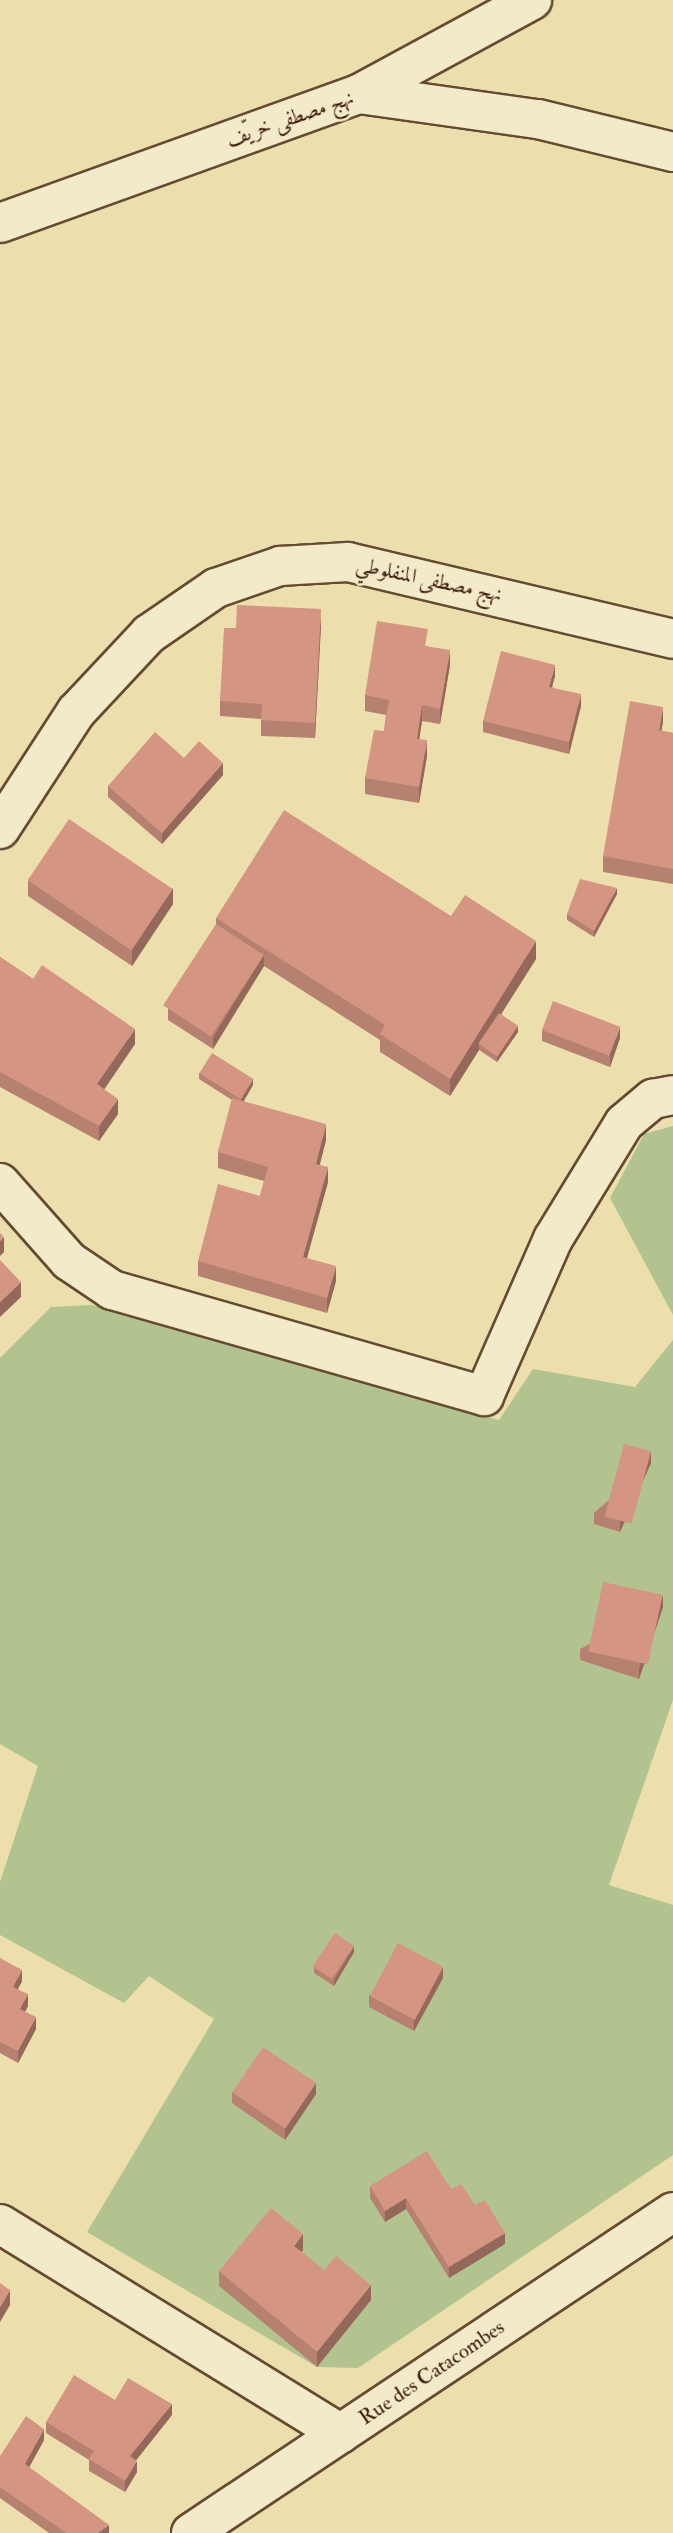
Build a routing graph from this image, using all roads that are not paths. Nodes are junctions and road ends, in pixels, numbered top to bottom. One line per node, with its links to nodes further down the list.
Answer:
1 (532, 0): 2 (street)
2 (359, 94): 3 (street, نهج مصطفى خريّف); 4 (street, نهج مصطفى خريّف)
3 (673, 152)
4 (0, 223)
5 (673, 639): 6 (street, نهج مصطفى المنفلوطي)
6 (0, 829)
7 (673, 1095): 8 (street)
8 (0, 1183)
9 (673, 2212): 11 (street, Rue des Catacombes)
10 (0, 2224): 11 (street)
11 (341, 2434): 12 (street, Rue des Catacombes)
12 (191, 2533)

